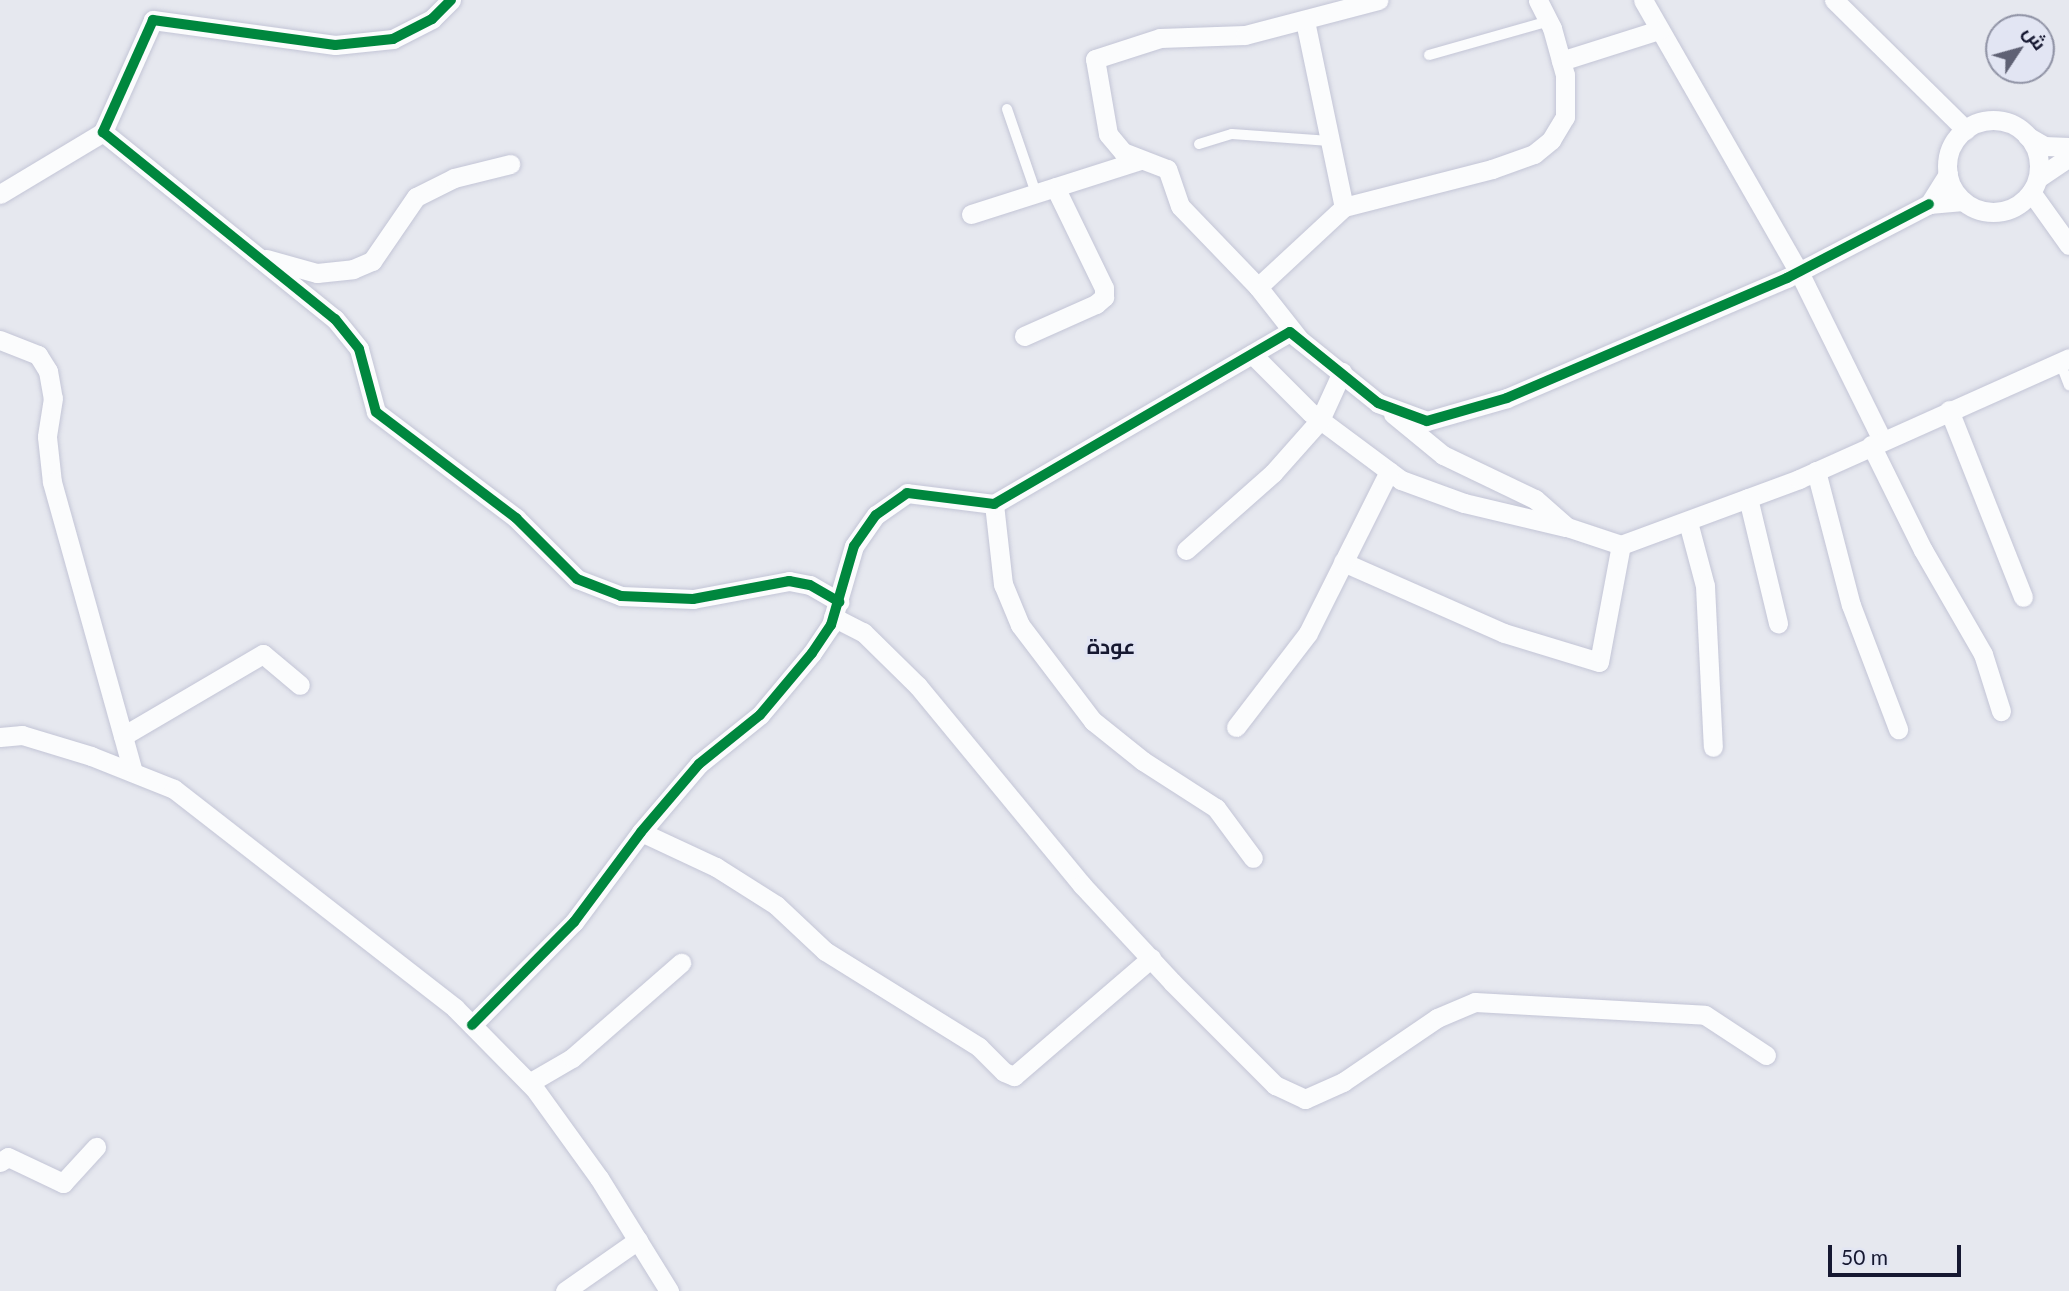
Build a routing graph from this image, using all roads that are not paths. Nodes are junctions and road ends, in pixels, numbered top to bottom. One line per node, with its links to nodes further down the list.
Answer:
1 (451, 0): 13 (street)
2 (1378, 0): 6 (street)
3 (1538, 0): 7 (street)
4 (1643, 0): 8 (street)
5 (1834, 0): 12 (street)
6 (1305, 21): 15 (street); 19 (street)
7 (1549, 21): 9 (lane); 10 (street)
8 (1659, 30): 10 (street); 32 (street)
9 (1429, 55)
10 (1561, 61): 28 (street)
11 (1007, 109): 24 (lane)
12 (1966, 130): 14 (street); 21 (street)
13 (103, 132): 25 (street); 31 (street)
14 (2028, 136): 17 (street); 22 (street)
15 (1330, 141): 16 (lane); 28 (street)
16 (1199, 144)
17 (2069, 147)
18 (2069, 157): 22 (street)
19 (1140, 160): 23 (street); 33 (street)
20 (510, 164): 31 (street)
21 (1948, 174): 26 (street); 27 (street)
22 (2034, 185): 26 (street); 30 (street)
23 (1055, 187): 24 (street); 34 (street)
24 (1036, 193): 29 (street)
25 (0, 194)
26 (1963, 201): 27 (street)
27 (1929, 204): 32 (street)
28 (1344, 207): 33 (street)
29 (971, 214)
30 (2069, 245)
31 (262, 258): 55 (street)
32 (1799, 272): 41 (street); 44 (street)
33 (1258, 287): 35 (street)
34 (1024, 336)
35 (1299, 339): 37 (street); 39 (street)
36 (0, 340): 61 (street)
37 (1252, 354): 43 (street); 48 (street)
38 (2065, 360): 40 (lane); 42 (street)
39 (1342, 372): 41 (street); 43 (street)
40 (2069, 385)
41 (1378, 402): 50 (street)
42 (1949, 410): 44 (street); 54 (street)
43 (1321, 420): 45 (street); 52 (street)
44 (1877, 443): 46 (street); 58 (street)
45 (1389, 471): 50 (street); 53 (street)
46 (1816, 471): 47 (street); 60 (street)
47 (1748, 499): 49 (street); 56 (street)
48 (994, 504): 55 (street); 66 (street)
49 (1688, 522): 51 (street); 63 (street)
50 (1567, 527): 51 (street)
51 (1621, 545): 53 (street)
52 (1186, 550)
53 (1343, 562): 59 (street)
54 (2023, 597)
55 (836, 609): 65 (street); 67 (street)
56 (1778, 623)
57 (300, 685): 61 (street)
58 (2000, 711)
59 (1236, 727)
60 (1898, 729)
61 (123, 736): 64 (street)
62 (0, 737): 64 (street)
63 (1713, 747)
64 (133, 772): 69 (street)
65 (641, 832): 67 (street); 69 (street)
66 (1253, 858)
67 (1151, 958): 70 (street)
68 (681, 963): 71 (street)
69 (472, 1025): 71 (street)
70 (1766, 1055)
71 (529, 1083): 74 (street)
72 (96, 1147): 73 (street)
73 (0, 1162)
74 (638, 1240): 75 (street); 76 (street)
75 (565, 1291)
76 (668, 1291)

